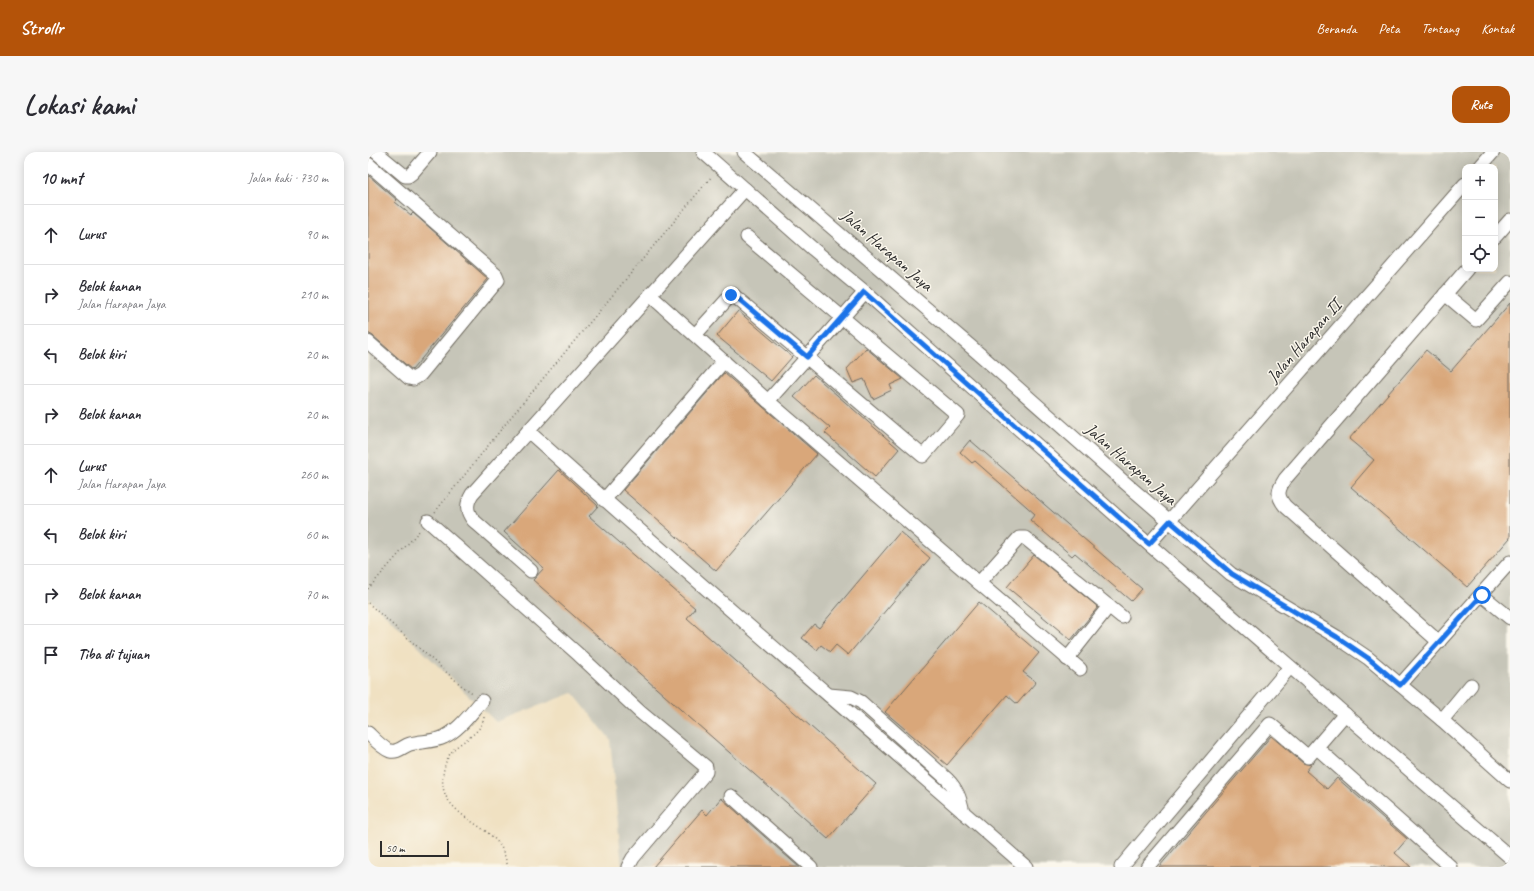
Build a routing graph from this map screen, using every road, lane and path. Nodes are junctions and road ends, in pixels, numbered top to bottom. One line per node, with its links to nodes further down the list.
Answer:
1 (376, 152): 2 (street)
2 (430, 152)
3 (703, 152): 8 (street)
4 (744, 152): 28 (street, Jalan Harapan Jaya)
5 (1493, 152): 7 (street)
6 (368, 164): 21 (street)
7 (1483, 164)
8 (720, 166): 10 (street); 27 (path)
9 (1462, 187): 28 (street, Jalan Harapan II)
10 (745, 189): 16 (street); 18 (street)
11 (1510, 220): 12 (street)
12 (1496, 236)
13 (747, 237): 19 (street)
14 (1464, 272): 17 (street)
15 (1510, 282): 17 (street)
16 (864, 292): 19 (street); 29 (street)
17 (1445, 294): 39 (street)
18 (650, 295): 20 (street); 25 (street)
19 (842, 317): 22 (street); 22 (street)
20 (695, 335): 22 (street); 23 (street)
21 (368, 342)
22 (807, 357): 24 (street)
23 (724, 362): 24 (street); 26 (street)
24 (768, 400): 32 (street)
25 (528, 431): 26 (street); 31 (street)
26 (604, 500): 56 (street)
27 (428, 521): 33 (path); 54 (street)
28 (1170, 521): 29 (street, Jalan Harapan II); 43 (street, Jalan Harapan Jaya)
29 (1149, 544): 41 (street)
30 (1510, 562): 34 (street)
31 (531, 571)
32 (979, 583): 36 (street); 40 (street)
33 (368, 589)
34 (1482, 595): 38 (street); 39 (street)
35 (368, 603): 45 (path)
36 (1109, 606): 37 (street); 40 (street)
37 (1122, 617)
38 (1510, 618)
39 (1439, 642): 43 (street)
40 (1067, 658): 42 (street)
41 (1290, 668): 46 (street); 57 (street)
42 (1080, 669)
43 (1400, 685): 47 (street, Jalan Harapan Jaya)
44 (1471, 685): 47 (street)
45 (482, 701): 48 (street); 53 (path)
46 (1345, 714): 49 (street); 52 (street)
47 (1442, 720): 50 (street, Jalan Harapan Jaya)
48 (368, 733)
49 (1317, 748): 58 (street); 59 (street)
50 (1510, 781)
51 (731, 796): 55 (street)
52 (1510, 857)
53 (508, 867)
54 (628, 867)
55 (811, 867)
56 (1026, 867)
57 (1122, 867)
58 (1147, 867)
59 (1451, 867)

